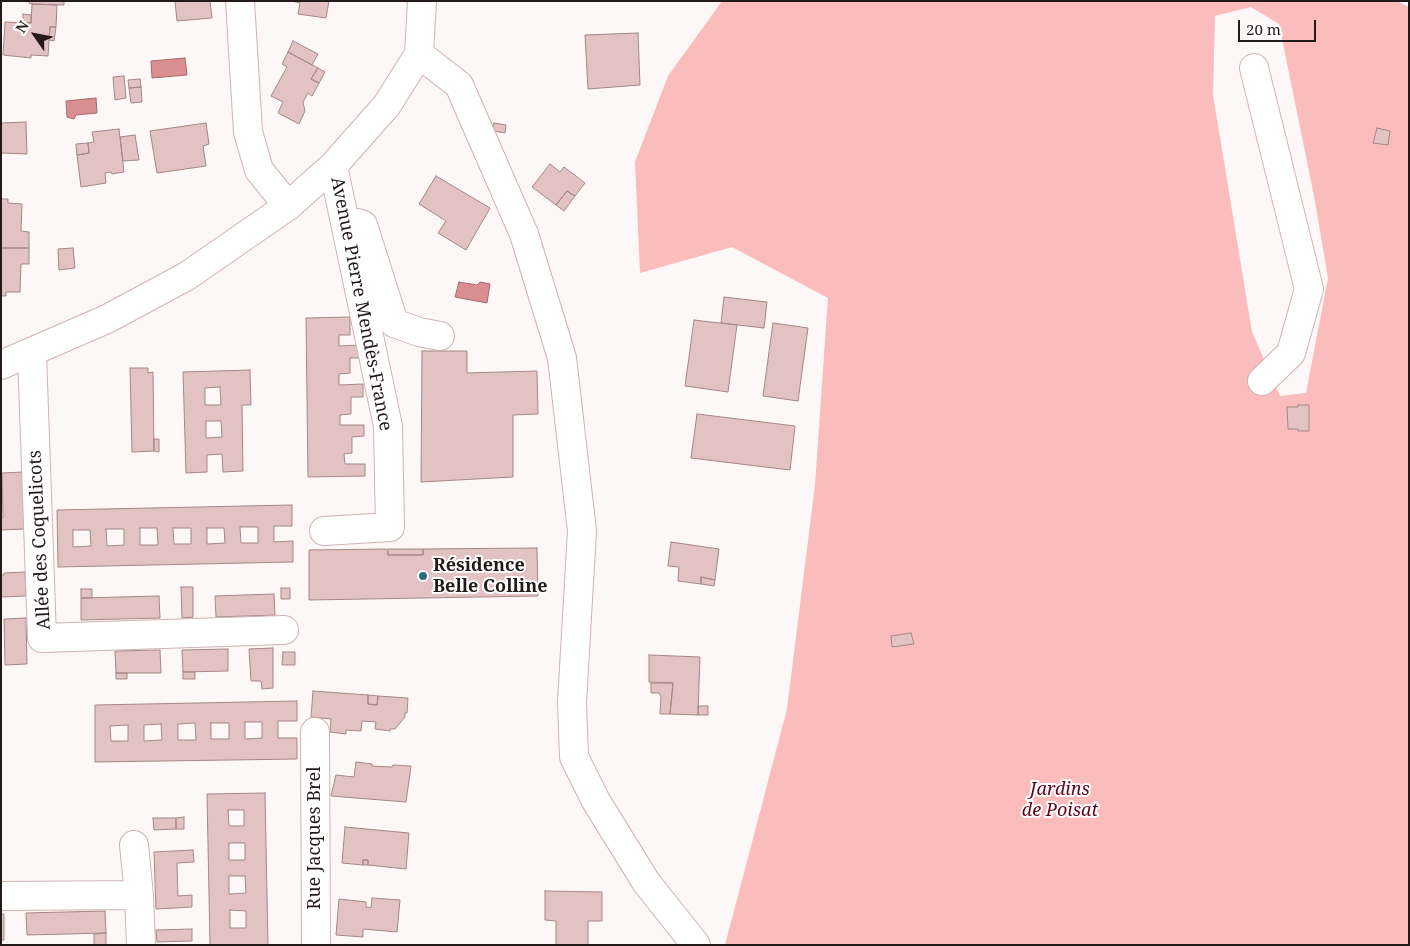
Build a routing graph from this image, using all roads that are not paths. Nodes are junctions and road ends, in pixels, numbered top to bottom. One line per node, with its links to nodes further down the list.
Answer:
1 (240, 1): 6 (street)
2 (422, 1): 3 (street, Avenue Pierre Mendès-France)
3 (419, 54): 5 (street, Avenue Pierre Mendès-France); 20 (street)
4 (1254, 68): 11 (street)
5 (333, 166): 6 (street, Avenue Pierre Mendès-France); 7 (street, Avenue Pierre Mendès-France)
6 (288, 206): 9 (street, Avenue Pierre Mendès-France)
7 (343, 215): 8 (street); 12 (street, Avenue Pierre Mendès-France)
8 (440, 336)
9 (32, 353): 10 (street, Avenue Pierre Mendès-France); 13 (street, Allée des Coquelicots)
10 (1, 365)
11 (1262, 381)
12 (324, 531)
13 (284, 630)
14 (315, 732): 19 (street, Rue Jacques Brel)
15 (134, 845): 16 (street)
16 (139, 894): 17 (street); 18 (street)
17 (1, 896)
18 (141, 945)
19 (316, 945)
20 (696, 945)

